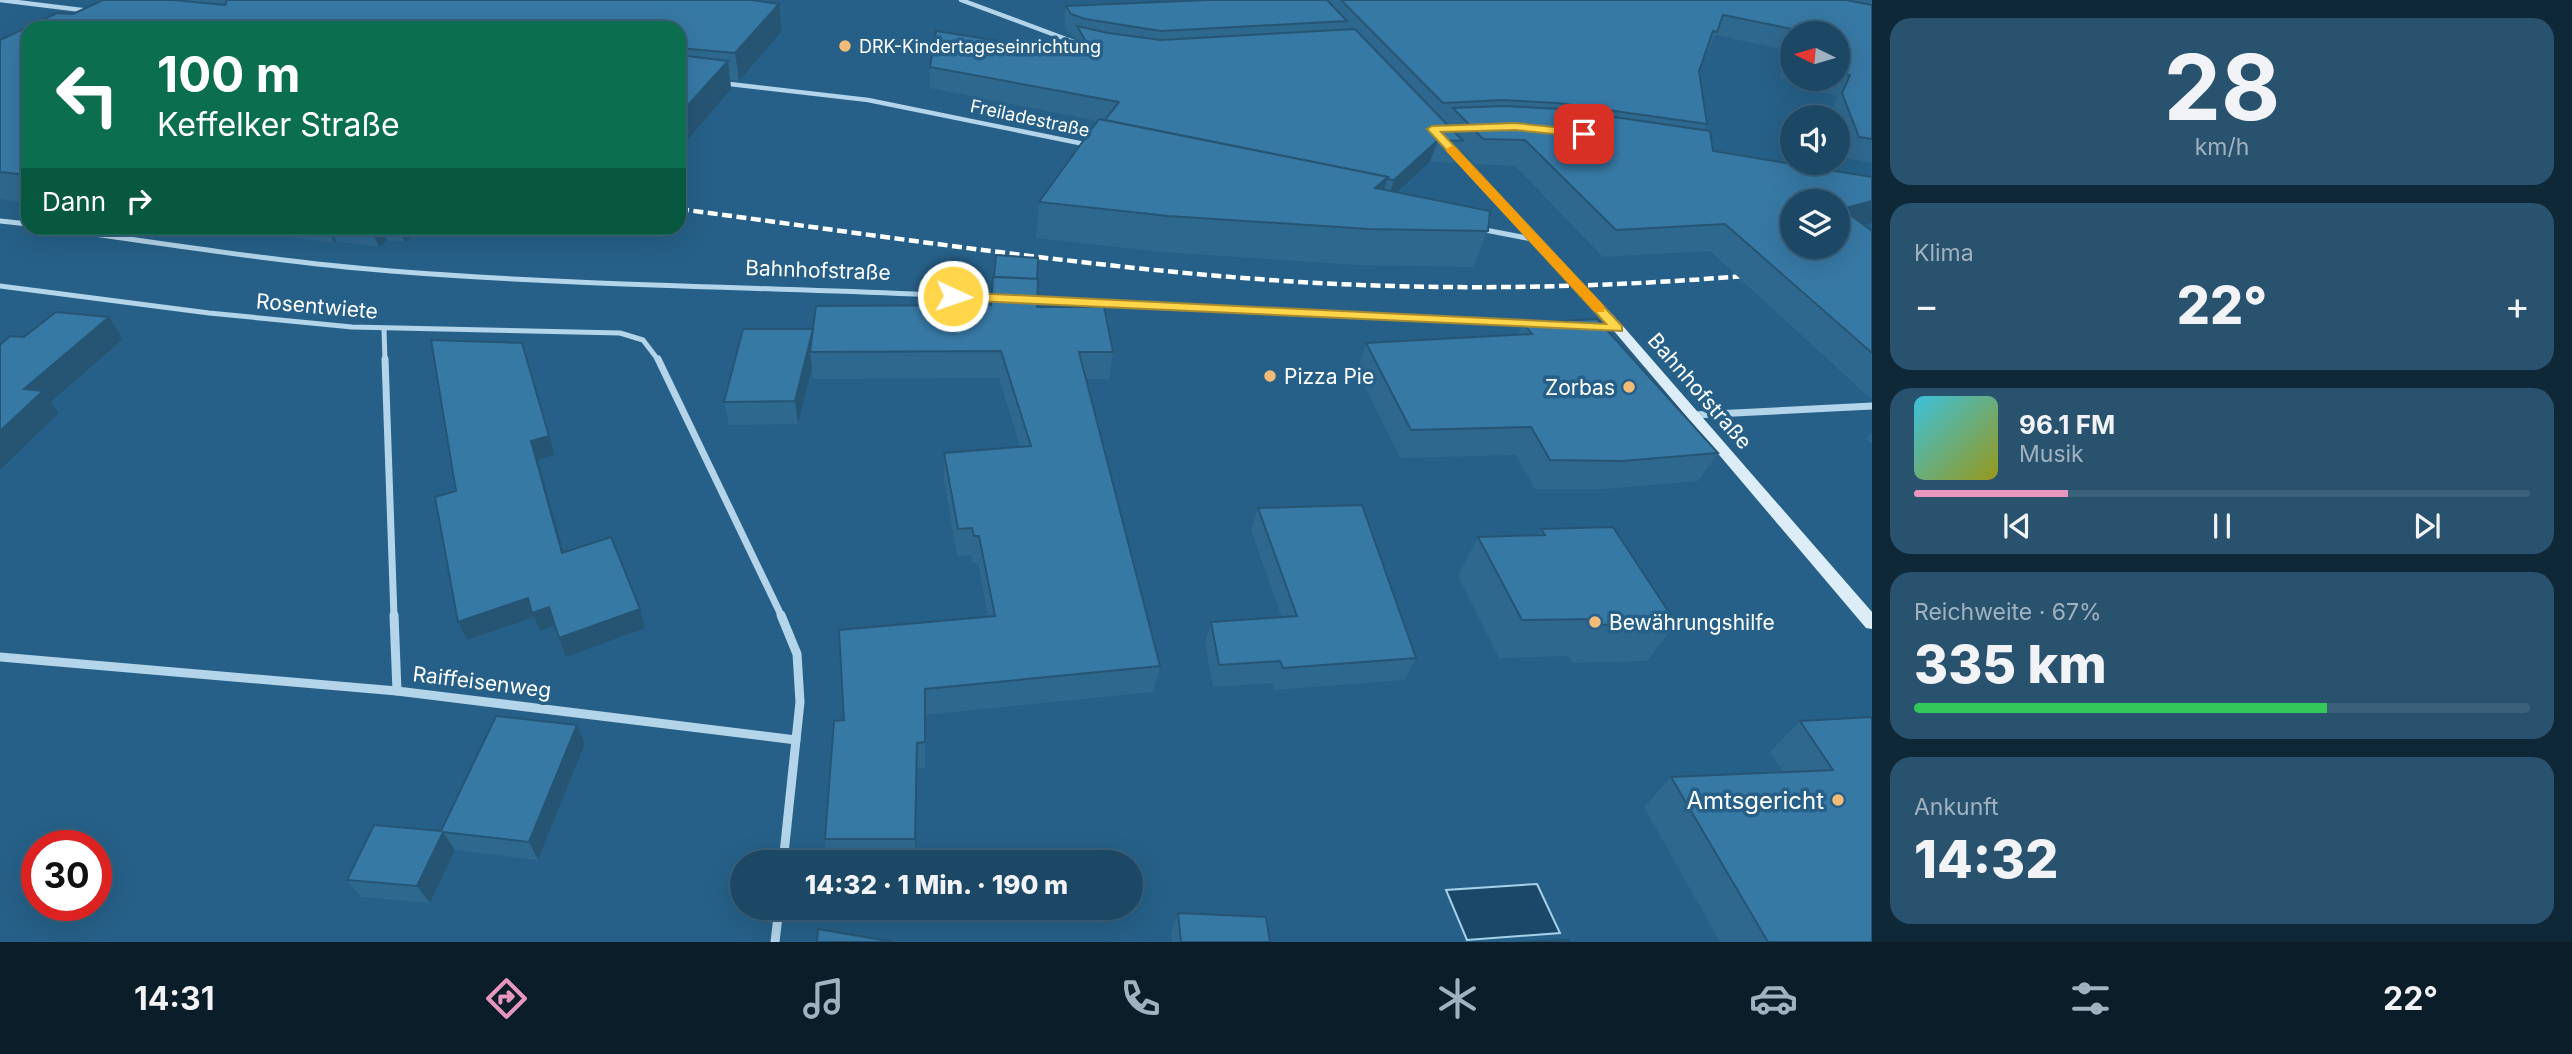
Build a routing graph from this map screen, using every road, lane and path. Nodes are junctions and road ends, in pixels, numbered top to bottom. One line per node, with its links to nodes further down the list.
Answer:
1 (0, 0): 3 (street)
2 (961, 0): 4 (street)
3 (92, 12)
4 (1083, 46)
5 (719, 83): 7 (street, Freiladestraße)
6 (1440, 138): 12 (street, Bahnhofstraße)
7 (1101, 148)
8 (0, 220): 9 (street)
9 (21, 223)
10 (1470, 227): 12 (street)
11 (101, 235): 14 (street, Bahnhofstraße)
12 (1537, 240): 19 (street, Bahnhofstraße)
13 (0, 286): 17 (street, Rosentwiete)
14 (1004, 299)
15 (1016, 299): 16 (street)
16 (1535, 324)
17 (383, 329): 22 (street, Raiffeisenweg); 23 (street, Rosentwiete)
18 (1872, 406): 19 (street)
19 (1694, 415): 20 (street, Bahnhofstraße)
20 (1872, 623)
21 (0, 657): 22 (street)
22 (397, 691): 23 (street, Raiffeisenweg)
23 (796, 740): 24 (street)
24 (784, 850)
25 (778, 920): 26 (street)
26 (775, 942)

